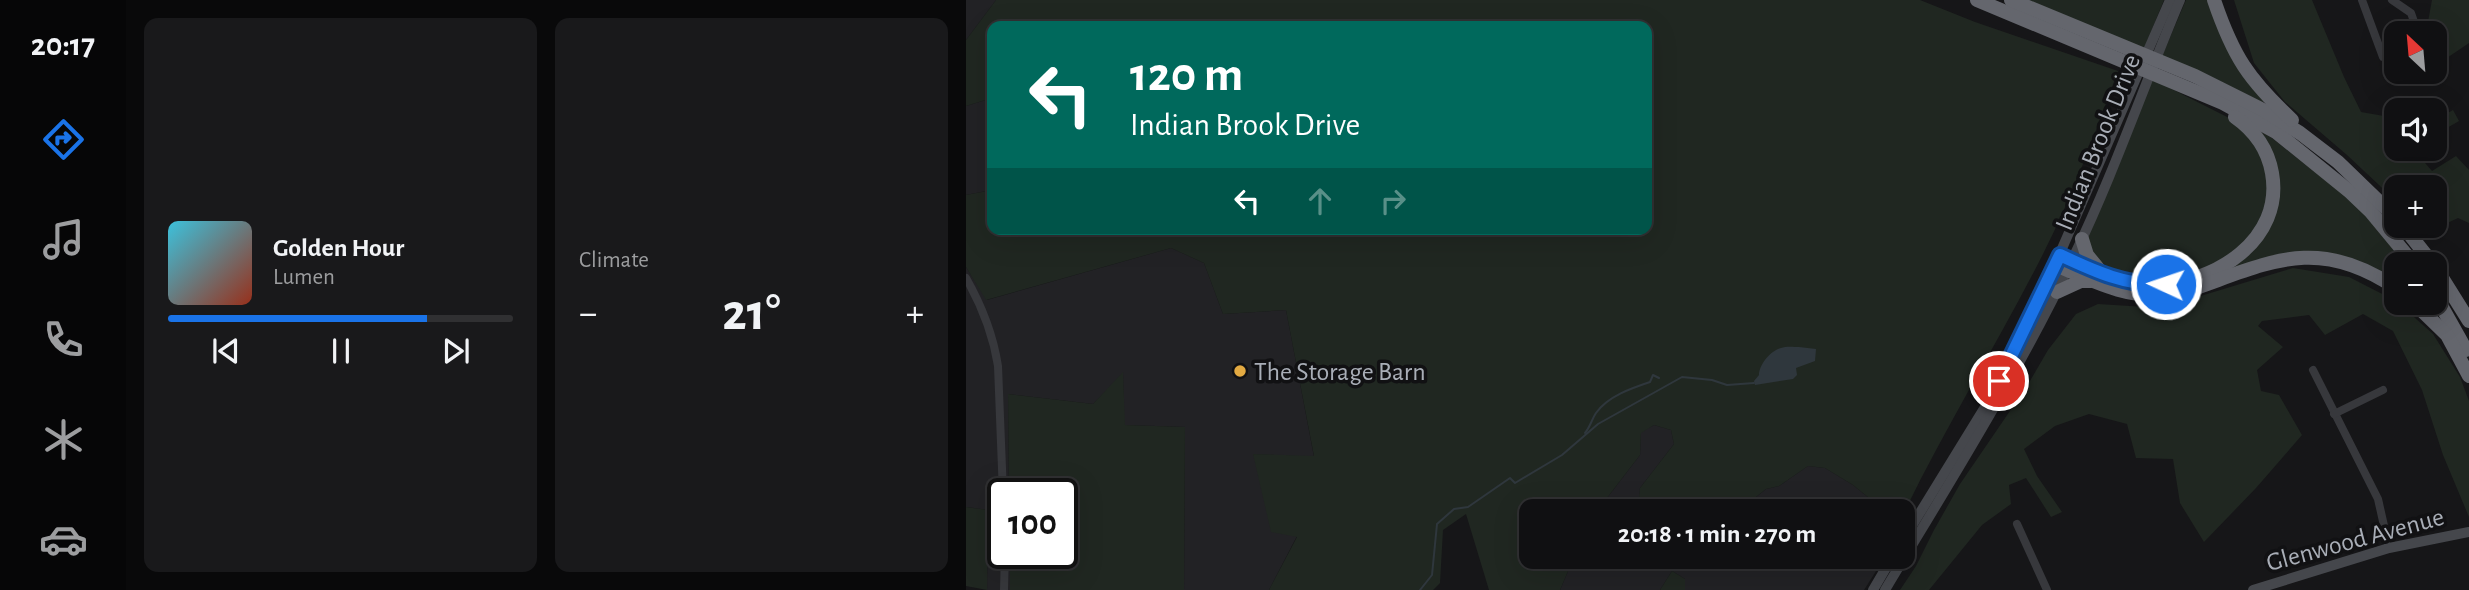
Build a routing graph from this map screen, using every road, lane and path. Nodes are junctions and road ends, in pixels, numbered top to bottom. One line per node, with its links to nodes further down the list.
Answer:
1 (1977, 0): 14 (highway)
2 (2011, 0): 15 (highway)
3 (2170, 0): 11 (main road, Indian Brook Drive)
4 (2180, 0): 11 (main road, Indian Brook Drive)
5 (2214, 0): 10 (highway)
6 (2221, 0): 10 (highway)
7 (2362, 0): 12 (street)
8 (2392, 0): 9 (street)
9 (2414, 21)
10 (2229, 39): 15 (highway)
11 (2157, 42): 13 (main road, Indian Brook Drive)
12 (2384, 57)
13 (2139, 87): 18 (main road, Indian Brook Drive); 21 (main road, Indian Brook Drive)
14 (2189, 89): 19 (highway); 22 (highway)
15 (2312, 142): 16 (highway)
16 (2384, 206)
17 (2413, 238): 20 (highway)
18 (2082, 239): 21 (main road, Indian Brook Drive); 22 (highway)
19 (2404, 252)
20 (2424, 252)
21 (2064, 263): 22 (highway); 26 (main road, Indian Brook Drive); 36 (main road, Indian Brook Drive)
22 (2097, 277): 24 (highway); 26 (highway)
23 (966, 278): 35 (street)
24 (2384, 280)
25 (2447, 286): 29 (highway)
26 (2057, 292): 44 (main road, Indian Brook Drive)
27 (2426, 315): 32 (highway)
28 (2446, 315): 30 (highway)
29 (2469, 321)
30 (2469, 357)
31 (2313, 370): 34 (street)
32 (2469, 376)
33 (2383, 390): 34 (street)
34 (2334, 414): 39 (street)
35 (1002, 478)
36 (1915, 521)
37 (2017, 524): 45 (street)
38 (2469, 532): 39 (main road, Glenwood Avenue)
39 (2389, 548): 46 (main road, Glenwood Avenue)
40 (1005, 569): 42 (street)
41 (1885, 569): 43 (main road)
42 (1004, 590)
43 (1873, 590)
44 (1885, 590)
45 (2047, 590)
46 (2253, 590)

